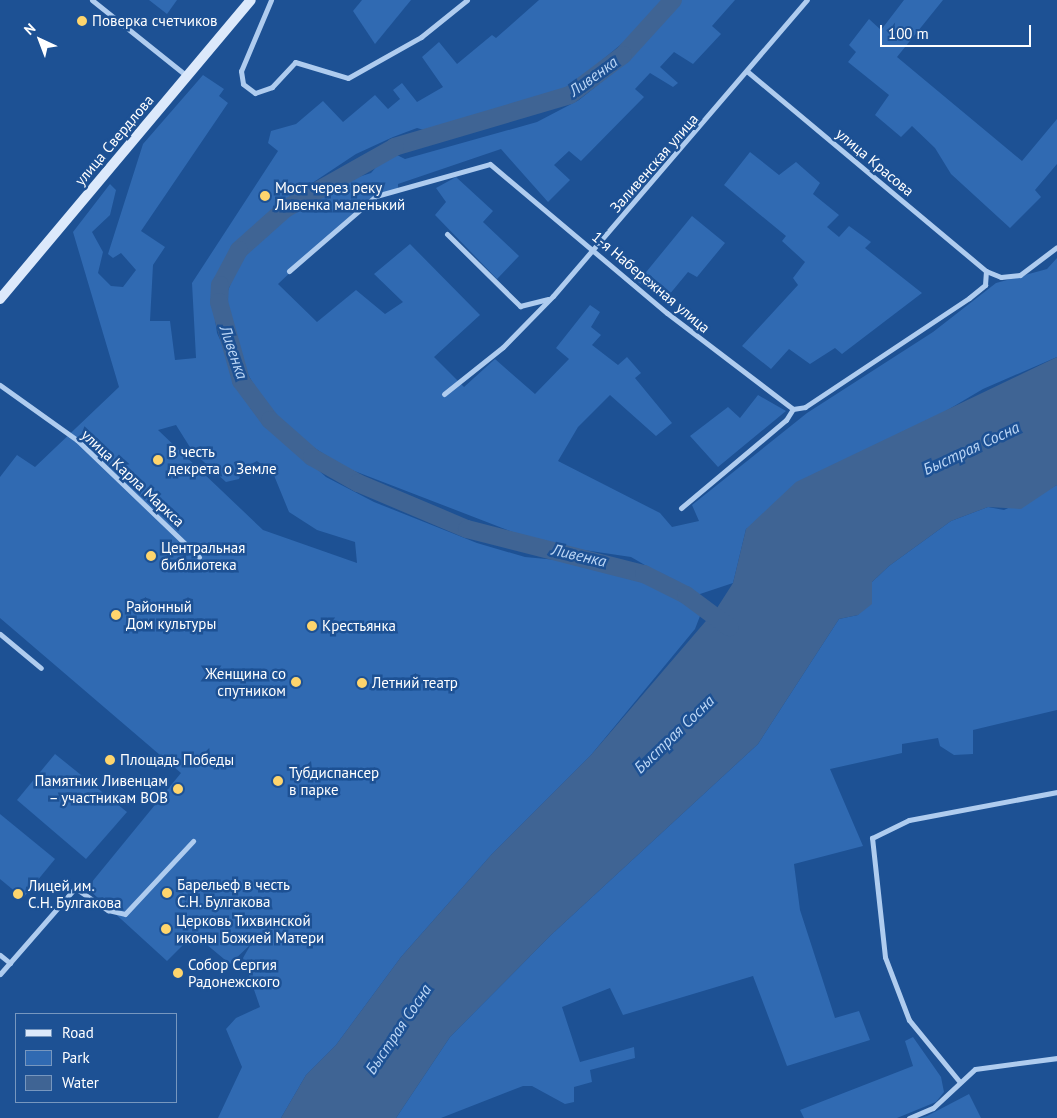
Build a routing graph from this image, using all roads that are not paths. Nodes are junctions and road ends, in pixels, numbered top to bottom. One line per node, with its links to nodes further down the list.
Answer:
1 (92, 0): 7 (street)
2 (252, 0): 7 (main road, улица Свердлова)
3 (271, 0): 4 (street)
4 (467, 0)
5 (807, 0): 6 (street, Заливенская улица)
6 (748, 72): 10 (street, Заливенская улица); 11 (street, улица Красова)
7 (187, 76): 14 (main road, улица Свердлова)
8 (447, 234): 13 (street)
9 (1057, 247): 11 (street)
10 (594, 250): 12 (street, 1-я Набережная улица); 13 (street, Заливенская улица); 17 (street, 1-я Набережная улица)
11 (986, 271): 17 (street)
12 (290, 272)
13 (553, 296): 16 (street, Заливенская улица)
14 (0, 299)
15 (0, 386): 19 (street, улица Карла Маркса)
16 (444, 394)
17 (793, 409): 18 (street)
18 (681, 508)
19 (200, 557)
20 (0, 634): 21 (street)
21 (41, 668)
22 (1057, 792): 28 (street)
23 (193, 841): 25 (street)
24 (0, 955): 25 (street)
25 (10, 963): 26 (street)
26 (0, 974)
27 (1057, 1058): 28 (street)
28 (959, 1080): 29 (street)
29 (909, 1118)

